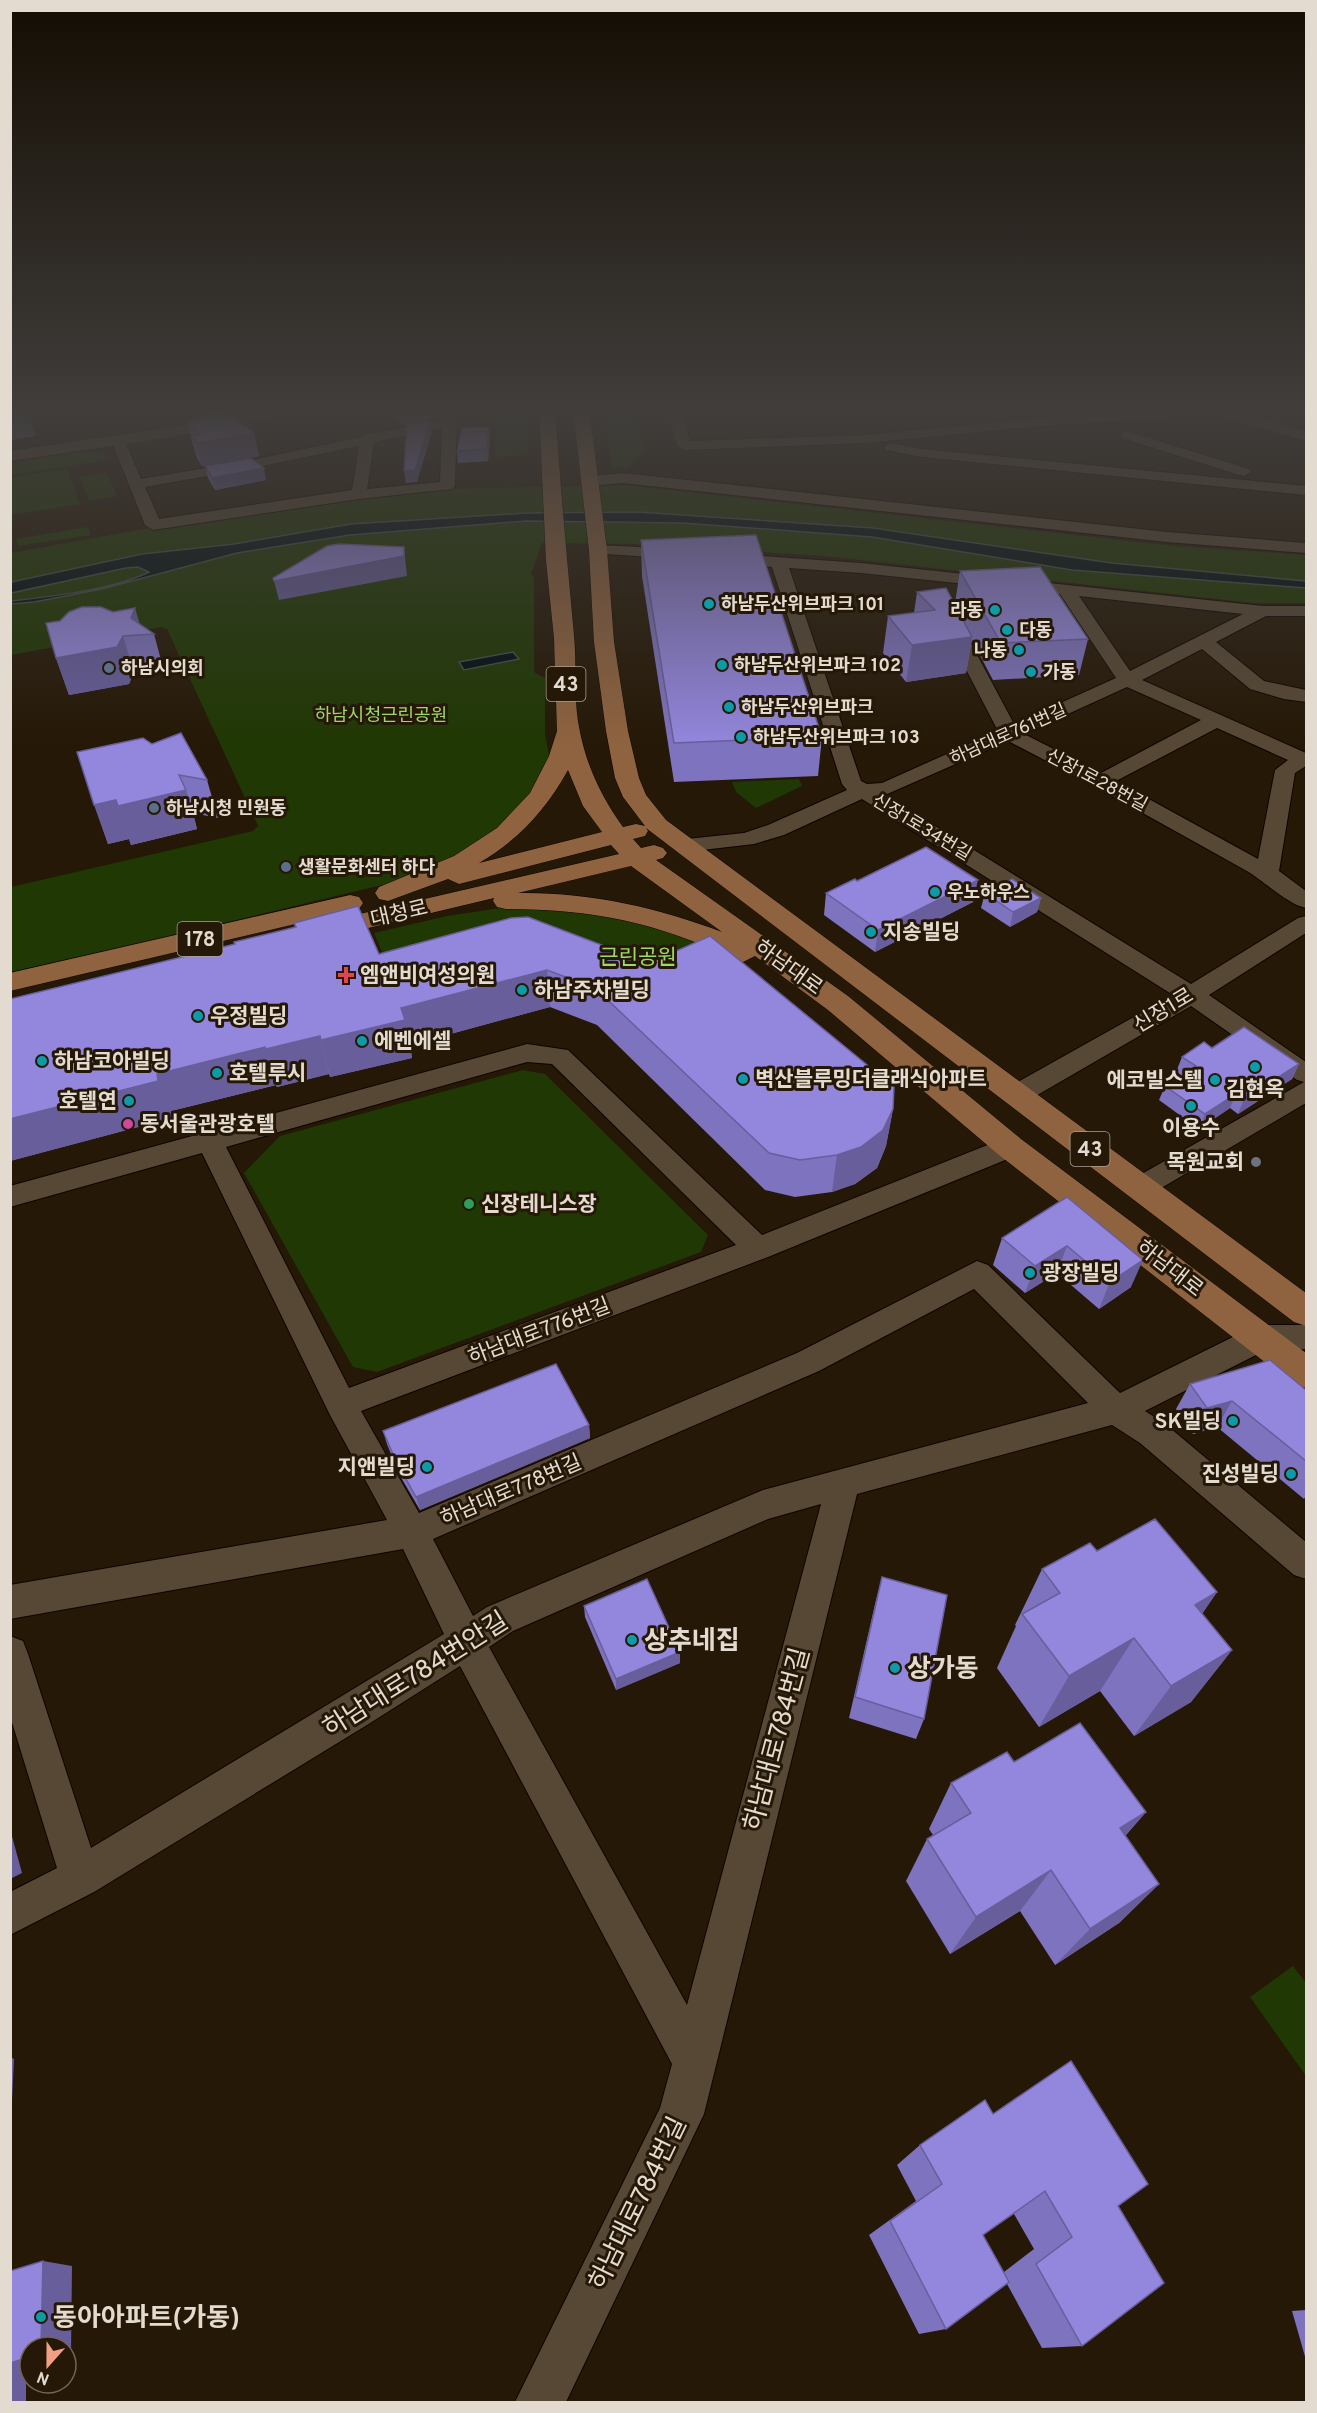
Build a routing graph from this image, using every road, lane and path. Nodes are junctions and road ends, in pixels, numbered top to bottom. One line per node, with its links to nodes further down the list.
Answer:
1 (151, 521): 2 (street)
2 (182, 521)
3 (554, 521): 19 (main road, 하남대로 / 43)
4 (595, 521): 6 (main road, 하남대로 / 43)
5 (1016, 521): 7 (street)
6 (597, 547): 8 (street); 23 (main road, 하남대로 / 43)
7 (1306, 548)
8 (692, 555)
9 (746, 560): 10 (street)
10 (778, 562): 11 (street); 25 (street, 신장1로34번길)
11 (927, 576): 12 (street); 20 (street)
12 (1066, 590): 13 (street); 16 (street)
13 (1263, 611): 14 (street); 15 (street, 하남대로761번길)
14 (1306, 611)
15 (1203, 641): 16 (street, 하남대로761번길); 17 (street)
16 (1126, 680): 18 (street); 20 (street, 하남대로761번길)
17 (1306, 696)
18 (1217, 720): 21 (street); 24 (street)
19 (568, 731): 22 (main road, 하남대로 / 43); 33 (main road)
20 (1009, 734): 24 (street, 신장1로28번길); 25 (street, 하남대로761번길)
21 (1305, 759): 31 (street)
22 (577, 763): 23 (main road); 27 (main road, 하남대로 / 43)
23 (627, 778): 26 (main road, 하남대로 / 43)
24 (1101, 781): 31 (street, 신장1로28번길)
25 (862, 792): 28 (street, 하남대로761번길); 37 (street, 신장1로34번길)
26 (657, 825): 27 (main road, 대청로 / 178); 28 (street, 하남대로761번길); 29 (main road, 하남대로 / 43)
27 (617, 836): 30 (main road, 하남대로 / 43); 33 (main road, 대청로 / 178)
28 (746, 839): 29 (street, 하남대로761번길)
29 (685, 845): 30 (main road, 대청로 / 178); 41 (main road, 하남대로 / 43)
30 (636, 858): 33 (main road, 대청로 / 178); 38 (main road, 하남대로 / 43)
31 (1266, 873): 32 (street, 신장1로28번길)
32 (1306, 901)
33 (393, 903): 35 (main road, 대청로 / 178); 36 (main road, 대청로 / 178); 38 (main road)
34 (1306, 923): 37 (street, 신장1로)
35 (191, 966)
36 (10, 982)
37 (1190, 994): 39 (street, 신장1로34번길); 41 (street, 신장1로)
38 (838, 1003): 43 (main road, 하남대로 / 43)
39 (1306, 1074)
40 (1306, 1091): 44 (street)
41 (1018, 1094): 44 (main road, 하남대로 / 43)
42 (210, 1142): 45 (street); 46 (street); 51 (street)
43 (1010, 1147): 46 (street, 하남대로776번길); 49 (main road, 하남대로 / 43)
44 (1141, 1187): 47 (main road, 하남대로 / 43)
45 (10, 1197)
46 (758, 1249): 51 (street, 하남대로776번길)
47 (1306, 1312)
48 (1306, 1337): 49 (street)
49 (1260, 1338): 50 (main road, 하남대로 / 43); 52 (street)
50 (1306, 1373)
51 (341, 1406): 54 (street)
52 (1116, 1410): 53 (street); 54 (street, 하남대로778번길); 55 (street)
53 (843, 1483): 57 (street, 하남대로784번안길); 61 (street, 하남대로784번길)
54 (412, 1532): 56 (street, 하남대로778번길); 57 (street)
55 (1306, 1563)
56 (10, 1602)
57 (466, 1641): 59 (street, 하남대로784번안길); 61 (street)
58 (10, 1654): 59 (street)
59 (80, 1878): 60 (street, 하남대로784번안길)
60 (10, 1914)
61 (695, 2063): 62 (street, 하남대로784번길)
62 (540, 2403)

